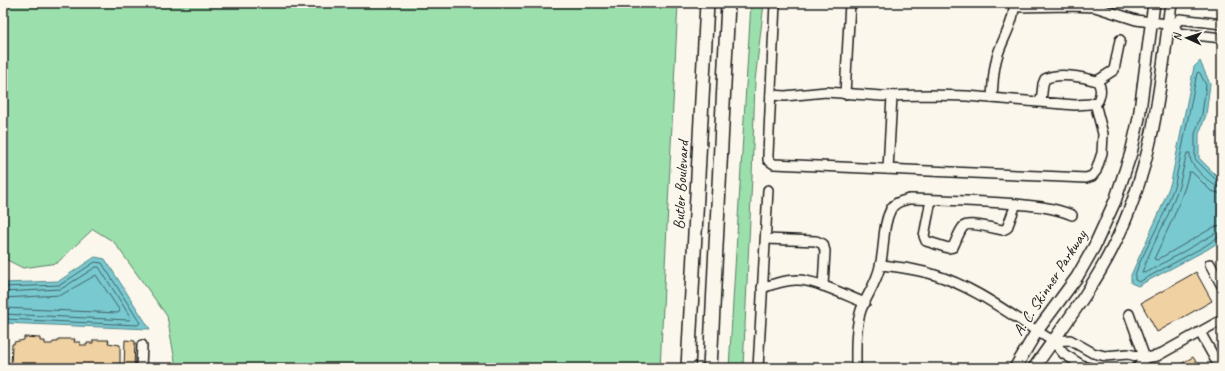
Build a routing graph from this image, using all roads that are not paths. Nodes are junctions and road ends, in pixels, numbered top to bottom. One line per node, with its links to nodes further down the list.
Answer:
1 (707, 3): 44 (highway, Butler Boulevard)
2 (728, 3): 45 (highway)
3 (775, 3): 15 (street)
4 (850, 3): 14 (street)
5 (1154, 3): 8 (main road, A. C. Skinner Parkway)
6 (1171, 3): 10 (main road, A. C. Skinner Parkway)
7 (1014, 5): 8 (street); 17 (street)
8 (1152, 22): 10 (street); 34 (main road, A. C. Skinner Parkway)
9 (1222, 24): 10 (street)
10 (1171, 25): 11 (street); 36 (main road, A. C. Skinner Parkway)
11 (1222, 38)
12 (1120, 40): 13 (street)
13 (1097, 81): 18 (street); 19 (street)
14 (845, 94): 15 (street); 16 (street)
15 (770, 95): 20 (street)
16 (892, 96): 17 (street); 20 (street)
17 (992, 98): 18 (street)
18 (1041, 102): 19 (street)
19 (1095, 103): 20 (street)
20 (888, 169)
21 (768, 190): 25 (street)
22 (931, 200): 23 (street); 23 (street); 27 (street)
23 (1016, 204): 24 (street)
24 (1072, 215)
25 (766, 239): 28 (street); 30 (street)
26 (1210, 264): 29 (street)
27 (881, 265): 31 (street); 34 (street)
28 (822, 286): 30 (street); 31 (street)
29 (1222, 286)
30 (762, 288): 46 (street)
31 (865, 303): 47 (street)
32 (1129, 314): 41 (street)
33 (1222, 321): 35 (street)
34 (1037, 331): 36 (street); 48 (main road, A. C. Skinner Parkway)
35 (1200, 332): 40 (street); 41 (street)
36 (1052, 341): 39 (street); 42 (street); 49 (main road, A. C. Skinner Parkway)
37 (142, 345): 43 (street)
38 (1222, 351): 40 (street)
39 (1093, 353): 41 (street); 42 (street)
40 (1213, 355): 51 (street)
41 (1145, 358): 50 (street)
42 (1088, 367)
43 (141, 368)
44 (688, 368)
45 (710, 368)
46 (758, 368)
47 (856, 368)
48 (1015, 368)
49 (1034, 368)
50 (1136, 368)
51 (1220, 368)

